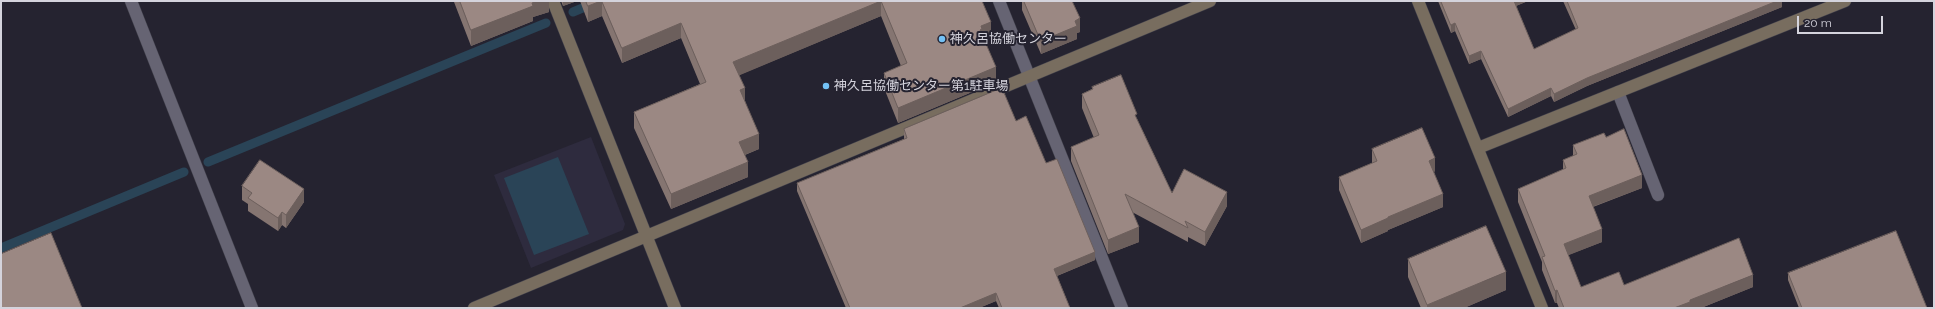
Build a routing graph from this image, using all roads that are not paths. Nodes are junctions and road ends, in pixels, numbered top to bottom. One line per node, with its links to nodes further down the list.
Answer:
1 (131, 1): 12 (street)
2 (553, 1): 11 (street)
3 (999, 1): 7 (street)
4 (1210, 1): 7 (street)
5 (1418, 1): 9 (street)
6 (1845, 1): 8 (street)
7 (1030, 76): 11 (street); 15 (street)
8 (1618, 92): 9 (street); 10 (street)
9 (1478, 148): 16 (street)
10 (1658, 195)
11 (647, 236): 13 (street); 14 (street)
12 (252, 308)
13 (474, 308)
14 (675, 308)
15 (1122, 308)
16 (1542, 308)

